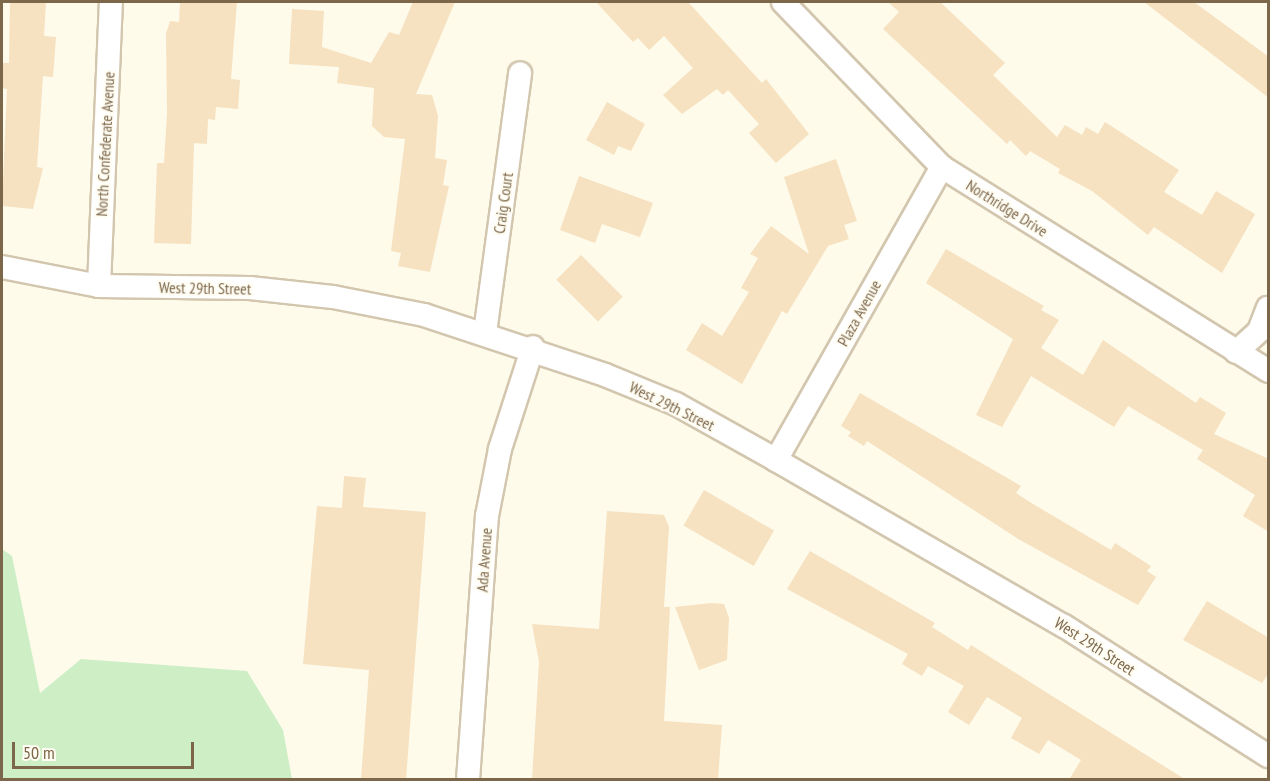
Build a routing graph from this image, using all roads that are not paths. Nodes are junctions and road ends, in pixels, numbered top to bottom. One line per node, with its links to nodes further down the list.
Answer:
1 (111, 2): 6 (street, North Confederate Avenue)
2 (783, 2): 4 (street, Northridge Drive)
3 (520, 73): 8 (street, Craig Court)
4 (942, 167): 10 (street, Northridge Drive); 12 (street, Plaza Avenue)
5 (2, 267): 6 (street, West 29th Street)
6 (99, 286): 8 (street, West 29th Street)
7 (1269, 308): 10 (street)
8 (485, 333): 9 (street, West 29th Street)
9 (533, 347): 12 (street, West 29th Street); 14 (street, Ada Avenue)
10 (1236, 352): 11 (street, Northridge Drive)
11 (1269, 370)
12 (776, 460): 13 (street, West 29th Street)
13 (1269, 756)
14 (468, 780)

